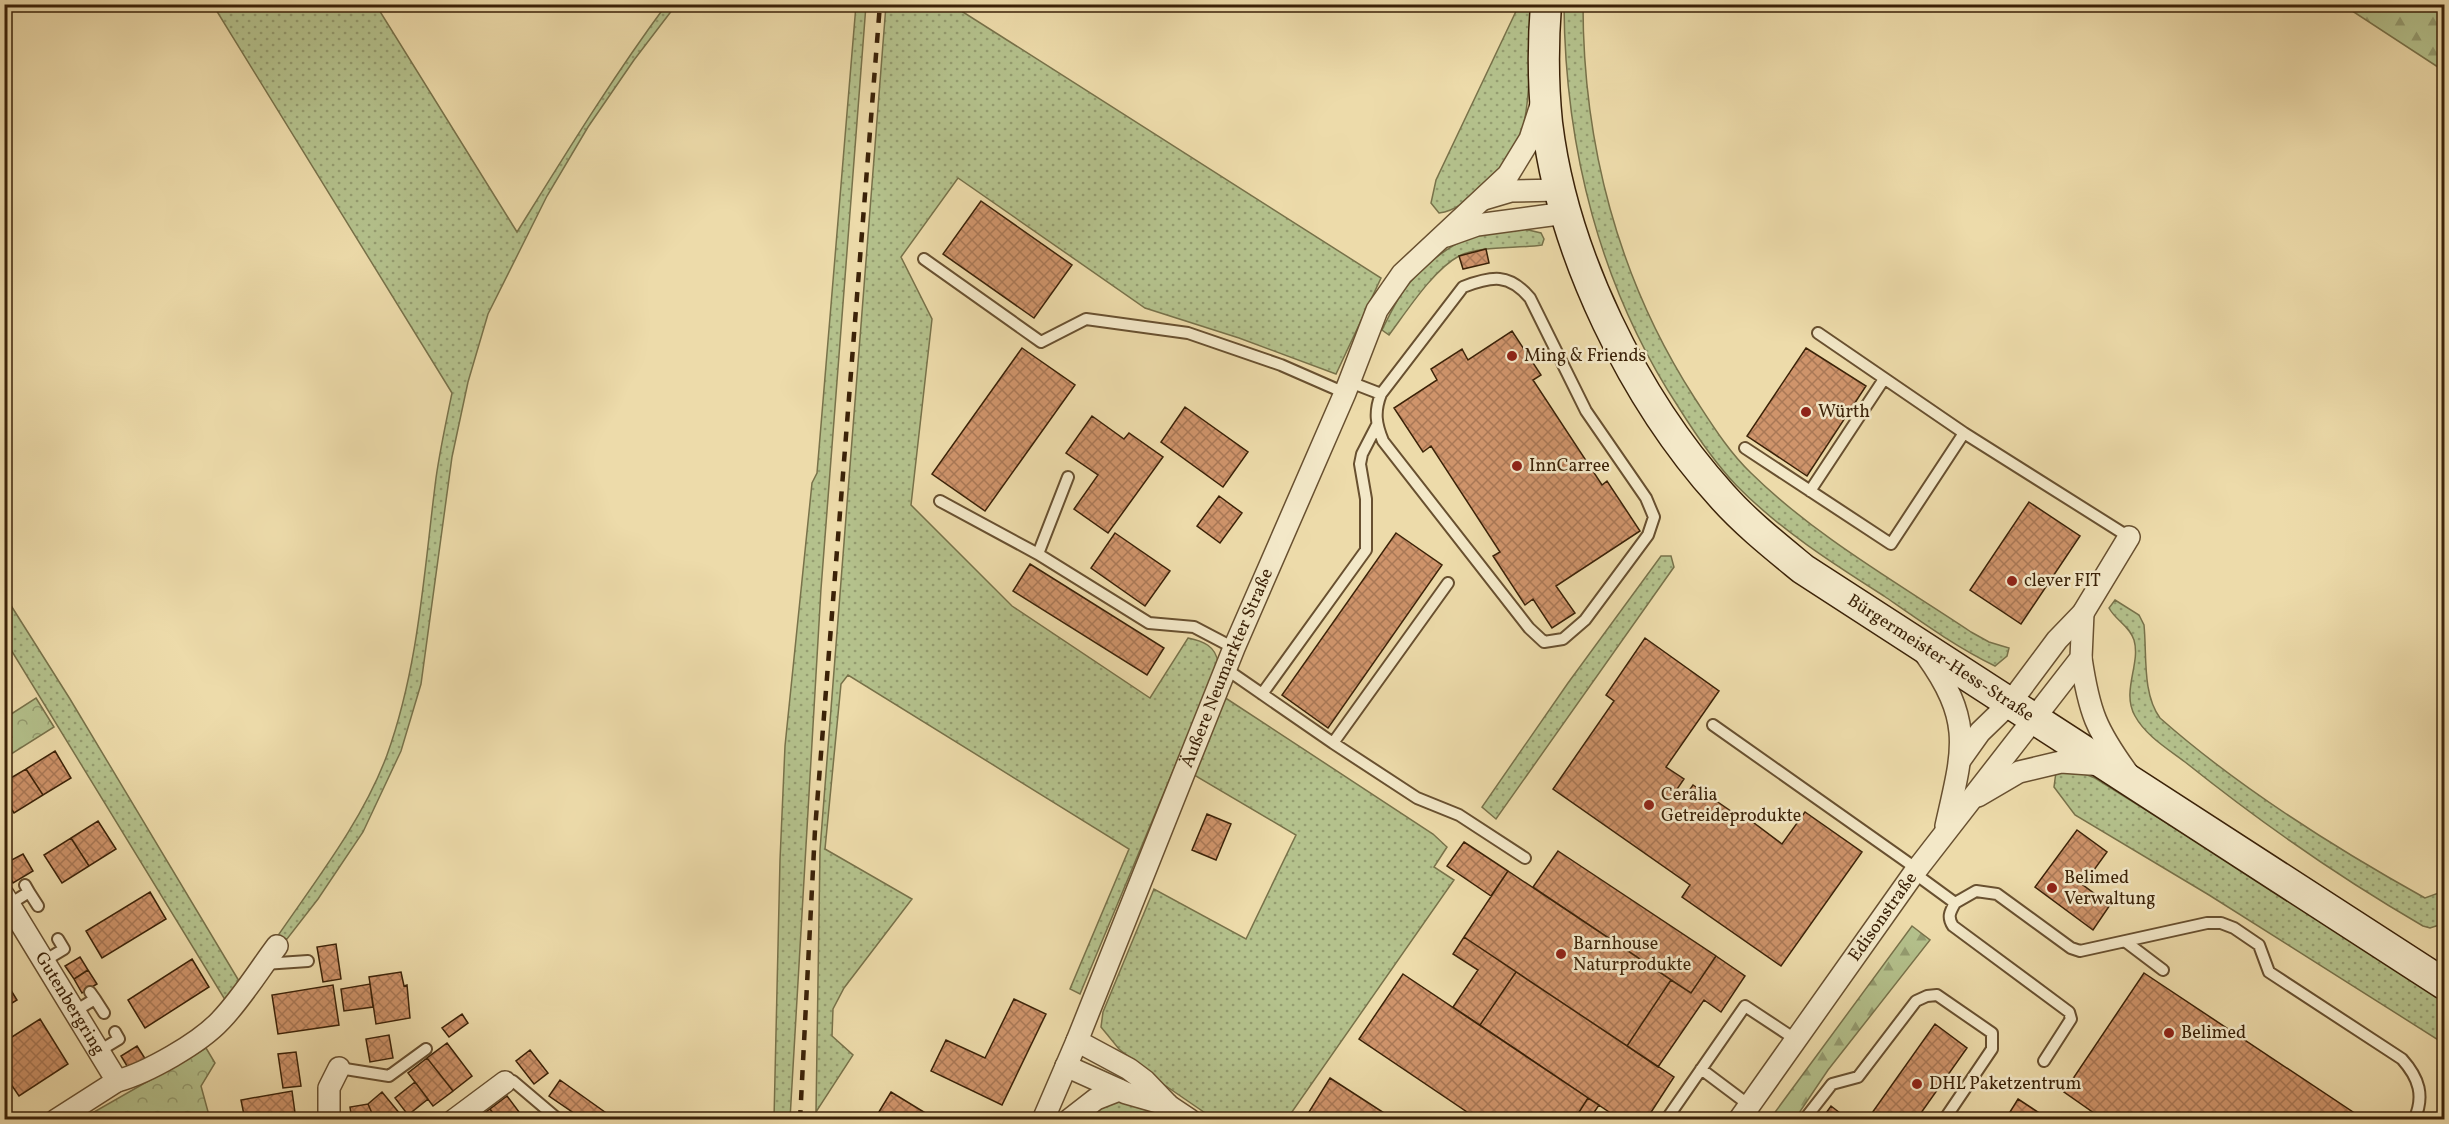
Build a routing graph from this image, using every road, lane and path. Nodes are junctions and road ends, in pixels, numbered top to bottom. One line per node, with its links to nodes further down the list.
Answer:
1 (1546, 4): 2 (main road, Äußere Neumarkter Straße)
2 (1545, 87): 3 (street, Äußere Neumarkter Straße); 4 (main road, Äußere Neumarkter Straße)
3 (1481, 200): 4 (street, Äußere Neumarkter Straße); 5 (street, Äußere Neumarkter Straße)
4 (1563, 201): 5 (street, Äußere Neumarkter Straße); 21 (main road, Bürgermeister-Hess-Straße)
5 (1443, 237): 9 (street, Äußere Neumarkter Straße)
6 (924, 258): 9 (lane)
7 (1818, 333): 8 (lane)
8 (1884, 379): 12 (lane); 15 (lane)
9 (1347, 387): 10 (lane); 22 (street, Äußere Neumarkter Straße)
10 (1381, 394): 11 (lane); 11 (lane)
11 (1377, 425): 25 (lane)
12 (1964, 433): 15 (lane); 17 (lane)
13 (1745, 448): 15 (lane)
14 (1068, 477): 18 (lane)
15 (1810, 491)
16 (940, 501): 18 (lane)
17 (2129, 537): 20 (street)
18 (1038, 554): 22 (lane)
19 (1448, 583): 28 (lane)
20 (2083, 613): 23 (street); 26 (street)
21 (1919, 645): 26 (main road, Bürgermeister-Hess-Straße); 29 (street)
22 (1234, 648): 24 (street, Äußere Neumarkter Straße)
23 (2080, 658): 26 (street); 31 (street)
24 (1226, 669): 25 (lane); 51 (street, Äußere Neumarkter Straße)
25 (1262, 694): 28 (lane)
26 (2021, 711): 29 (street); 30 (main road, Bürgermeister-Hess-Straße); 32 (street, Edisonstraße)
27 (1713, 724): 35 (lane)
28 (1333, 743): 34 (lane)
29 (1960, 760): 33 (street)
30 (2106, 765): 31 (main road, Bürgermeister-Hess-Straße); 32 (street)
31 (2137, 785): 46 (main road, Bürgermeister-Hess-Straße)
32 (1970, 800): 33 (street, Edisonstraße)
33 (1945, 833): 35 (street, Edisonstraße)
34 (1526, 858)
35 (1916, 871): 37 (lane); 50 (street, Edisonstraße)
36 (7, 900): 38 (lane); 42 (street, Gutenbergring)
37 (1955, 903): 39 (lane); 54 (lane)
38 (38, 906)
39 (2126, 942): 45 (lane); 73 (lane)
40 (277, 946): 44 (street)
41 (64, 949): 42 (lane)
42 (44, 961): 47 (street, Gutenbergring)
43 (308, 961): 44 (lane)
44 (264, 964): 58 (street)
45 (2163, 970)
46 (2445, 984)
47 (75, 1011): 48 (lane); 53 (street, Gutenbergring)
48 (104, 1013)
49 (120, 1039): 53 (lane)
50 (1795, 1039): 57 (lane); 62 (street, Edisonstraße)
51 (1077, 1041): 55 (street, Äußere Neumarkter Straße); 61 (street)
52 (426, 1049): 56 (lane)
53 (99, 1051): 58 (street, Gutenbergring)
54 (2044, 1061)
55 (1066, 1066): 60 (street); 67 (street, Äußere Neumarkter Straße)
56 (339, 1068): 64 (street)
57 (1701, 1069): 62 (lane); 70 (lane)
58 (117, 1081): 63 (street)
59 (505, 1082): 65 (street); 66 (lane)
60 (1123, 1091): 61 (street); 68 (street)
61 (1168, 1106): 69 (street)
62 (1744, 1112)
63 (56, 1119)
64 (329, 1119)
65 (454, 1119)
66 (559, 1119)
67 (1043, 1119)
68 (1069, 1119)
69 (1190, 1119)
70 (1666, 1119)
71 (1804, 1119): 72 (lane)
72 (1944, 1119)
73 (2414, 1119)

